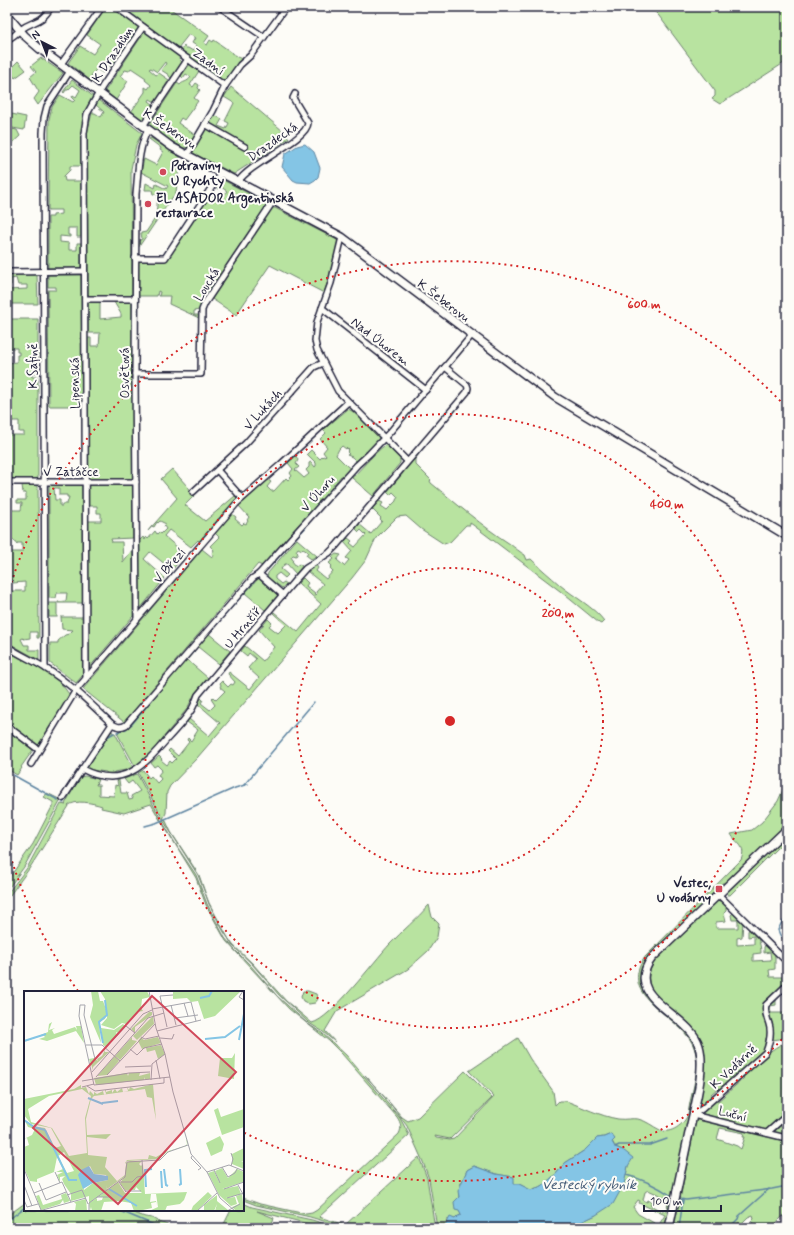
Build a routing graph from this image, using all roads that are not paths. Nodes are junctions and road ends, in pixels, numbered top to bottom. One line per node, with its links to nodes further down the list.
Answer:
1 (51, 7): 8 (street)
2 (102, 7): 12 (street)
3 (116, 7): 7 (street, Zadní)
4 (222, 7): 10 (street)
5 (286, 7): 10 (street)
6 (7, 15): 8 (street, K Šeberovu)
7 (143, 27): 11 (street, Zadní); 15 (street, K Drazdům)
8 (20, 30): 9 (street); 12 (street, K Šeberovu)
9 (7, 37)
10 (264, 37): 14 (street)
11 (188, 59): 14 (street, Zadní); 18 (street, Osvětová)
12 (61, 64): 13 (street, K Šeberovu)
13 (70, 71): 15 (street, K Šeberovu); 26 (street, K Safině)
14 (225, 86): 17 (street, Zadní)
15 (99, 93): 18 (street, K Šeberovu); 27 (street, Lipenská)
16 (295, 94): 22 (street, Drazdecká)
17 (205, 124): 19 (street); 20 (street, Zadní)
18 (146, 128): 20 (street, K Šeberovu); 25 (street, Osvětová)
19 (245, 147)
20 (187, 155): 21 (street, K Šeberovu)
21 (221, 173): 22 (street, K Šeberovu); 25 (street)
22 (238, 182): 23 (street, K Šeberovu)
23 (274, 200): 24 (street, K Šeberovu); 35 (street, Loucká)
24 (342, 237): 31 (street); 32 (street, K Šeberovu)
25 (135, 258): 30 (street, Osvětová)
26 (43, 272): 27 (street); 28 (street); 43 (street, K Safině)
27 (84, 272): 29 (street, Lipenská)
28 (7, 273)
29 (85, 299): 30 (street); 41 (street, Lipenská)
30 (135, 299): 35 (street, Osvětová)
31 (322, 308): 33 (street); 36 (street, Nad Úhorem)
32 (472, 335): 34 (street, V Úhoru); 47 (street, K Šeberovu)
33 (323, 363): 37 (street); 40 (street, V Lukách)
34 (445, 367): 36 (street, V Úhoru); 39 (street, U Hrnčíř)
35 (135, 374): 44 (street, Osvětová)
36 (426, 390): 38 (street, V Úhoru)
37 (348, 402): 38 (street); 46 (street, V Březí)
38 (384, 437): 39 (street); 48 (street, V Úhoru)
39 (407, 461): 49 (street, U Hrnčíř)
40 (217, 470): 45 (street, V Lukách); 46 (street)
41 (85, 481): 43 (street, V Zatáčce); 44 (street, V Zatáčce); 53 (street, Lipenská)
42 (7, 482): 43 (street, V Zatáčce)
43 (44, 482): 52 (street, K Safině)
44 (136, 482): 50 (street, Osvětová)
45 (193, 492)
46 (242, 498): 50 (street, V Březí)
47 (787, 536)
48 (259, 574): 49 (street); 55 (street, V Úhoru)
49 (283, 595): 59 (street, U Hrnčíř)
50 (137, 618): 53 (street, V Březí)
51 (7, 646): 52 (street)
52 (45, 667): 54 (street)
53 (86, 677): 54 (street, V Březí)
54 (76, 690): 55 (street); 57 (street, V Březí)
55 (112, 724): 59 (street)
56 (7, 726): 57 (street)
57 (39, 750): 58 (street, V Březí)
58 (31, 764)
59 (82, 769): 60 (street)
60 (63, 798)
61 (787, 829): 62 (street)
62 (718, 894): 63 (street); 65 (street)
63 (787, 962)
64 (787, 985): 65 (street, K Vodárně)
65 (693, 1115): 67 (street, Luční); 69 (street)
66 (787, 1115): 67 (street)
67 (767, 1133): 68 (street, Luční)
68 (782, 1137)
69 (669, 1228)

